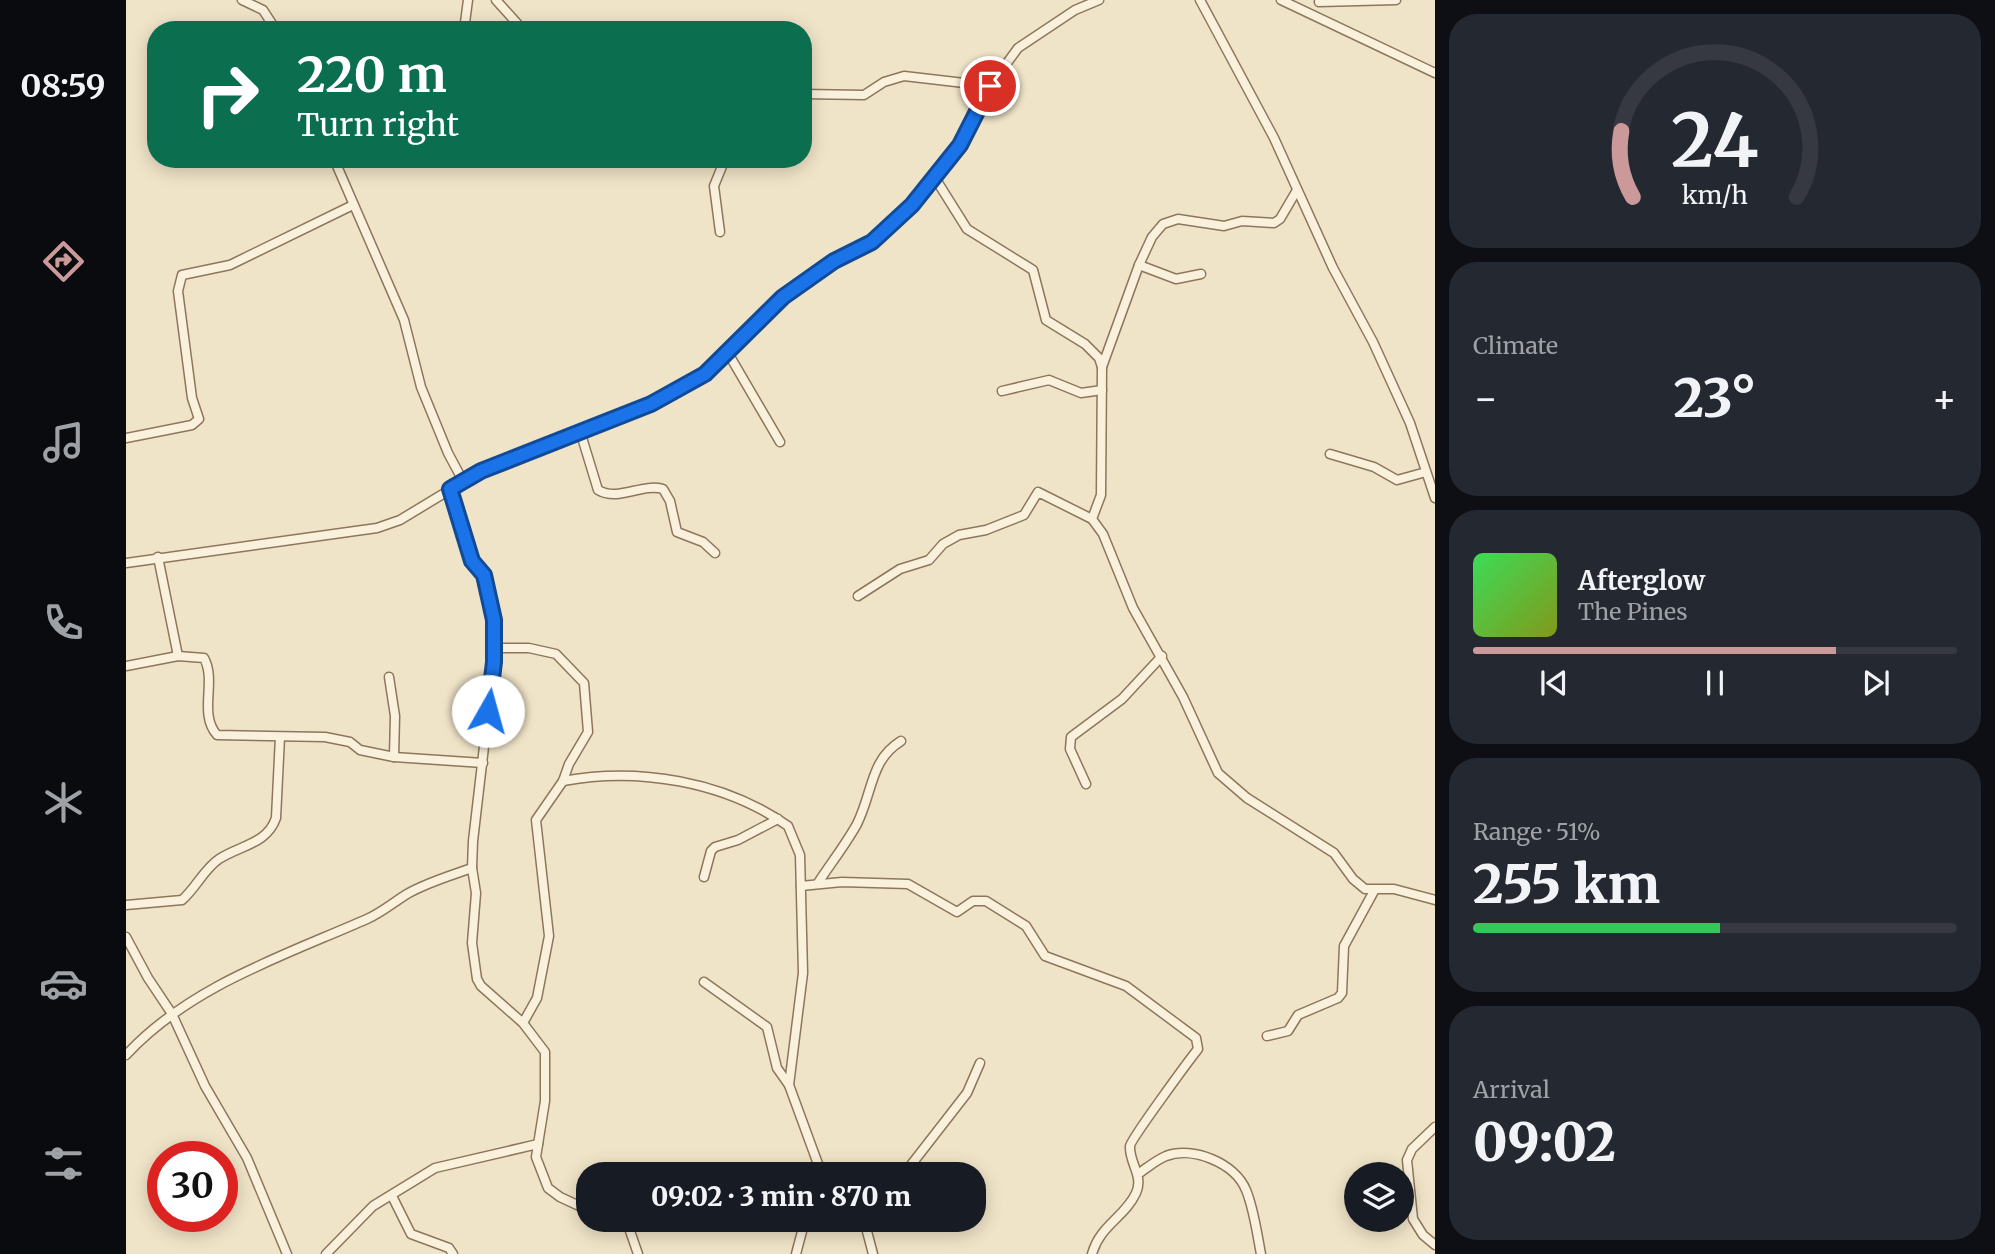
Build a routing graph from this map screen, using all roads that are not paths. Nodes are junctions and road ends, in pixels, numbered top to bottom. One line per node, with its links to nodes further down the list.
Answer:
1 (242, 0): 10 (street)
2 (468, 0): 11 (street)
3 (496, 0): 12 (street)
4 (1099, 0): 14 (street)
5 (1200, 0): 19 (street)
6 (1281, 0): 9 (street)
7 (1396, 0): 8 (street)
8 (1320, 1): 9 (street)
9 (1312, 13): 13 (street)
10 (271, 21)
11 (465, 21)
12 (515, 21)
13 (1435, 72)
14 (990, 86): 15 (street); 18 (street)
15 (812, 94)
16 (338, 168): 20 (street)
17 (722, 168): 21 (street)
18 (935, 178): 24 (street); 25 (street)
19 (1297, 190): 22 (street); 32 (street)
20 (353, 205): 29 (street); 33 (street)
21 (720, 232)
22 (1139, 265): 23 (street); 25 (street)
23 (1201, 274)
24 (729, 353): 28 (street); 30 (street)
25 (1102, 367): 26 (street)
26 (1102, 390): 27 (street); 36 (street)
27 (1002, 391)
28 (580, 430): 33 (street); 37 (street)
29 (126, 438)
30 (780, 442)
31 (1330, 454): 32 (street)
32 (1426, 472): 35 (street)
33 (463, 481): 34 (street)
34 (450, 489): 38 (street); 41 (street)
35 (1435, 498)
36 (1092, 519): 40 (street); 43 (street)
37 (715, 553)
38 (158, 557): 39 (street); 42 (street)
39 (126, 562)
40 (858, 596)
41 (495, 648): 49 (street); 50 (street)
42 (178, 656): 44 (street); 46 (street)
43 (1162, 656): 51 (street); 57 (street)
44 (126, 666)
45 (388, 677): 48 (street)
46 (280, 737): 48 (street); 59 (street)
47 (901, 741): 55 (street)
48 (394, 757): 49 (street)
49 (483, 763): 53 (street)
50 (563, 781): 52 (street); 63 (street)
51 (1086, 784)
52 (778, 819): 54 (street); 56 (street)
53 (472, 868): 62 (street); 63 (street)
54 (704, 877)
55 (818, 883): 56 (street); 72 (street)
56 (801, 886): 67 (street)
57 (1374, 891): 58 (street); 64 (street)
58 (1435, 900)
59 (126, 905)
60 (126, 937): 62 (street)
61 (704, 982): 67 (street)
62 (172, 1014): 65 (street); 79 (street)
63 (523, 1023): 69 (street)
64 (1267, 1036)
65 (126, 1055)
66 (980, 1063): 71 (street)
67 (789, 1085): 70 (street)
68 (1435, 1127): 78 (street)
69 (538, 1144): 73 (street); 74 (street)
70 (817, 1162)
71 (913, 1162)
72 (1138, 1174): 85 (street); 86 (street)
73 (392, 1196): 80 (street); 81 (street)
74 (576, 1204)
75 (630, 1232): 82 (street)
76 (802, 1232): 83 (street)
77 (867, 1232): 84 (street)
78 (1435, 1245)
79 (287, 1254)
80 (326, 1254)
81 (453, 1254)
82 (638, 1254)
83 (796, 1254)
84 (873, 1254)
85 (1092, 1254)
86 (1261, 1254)

